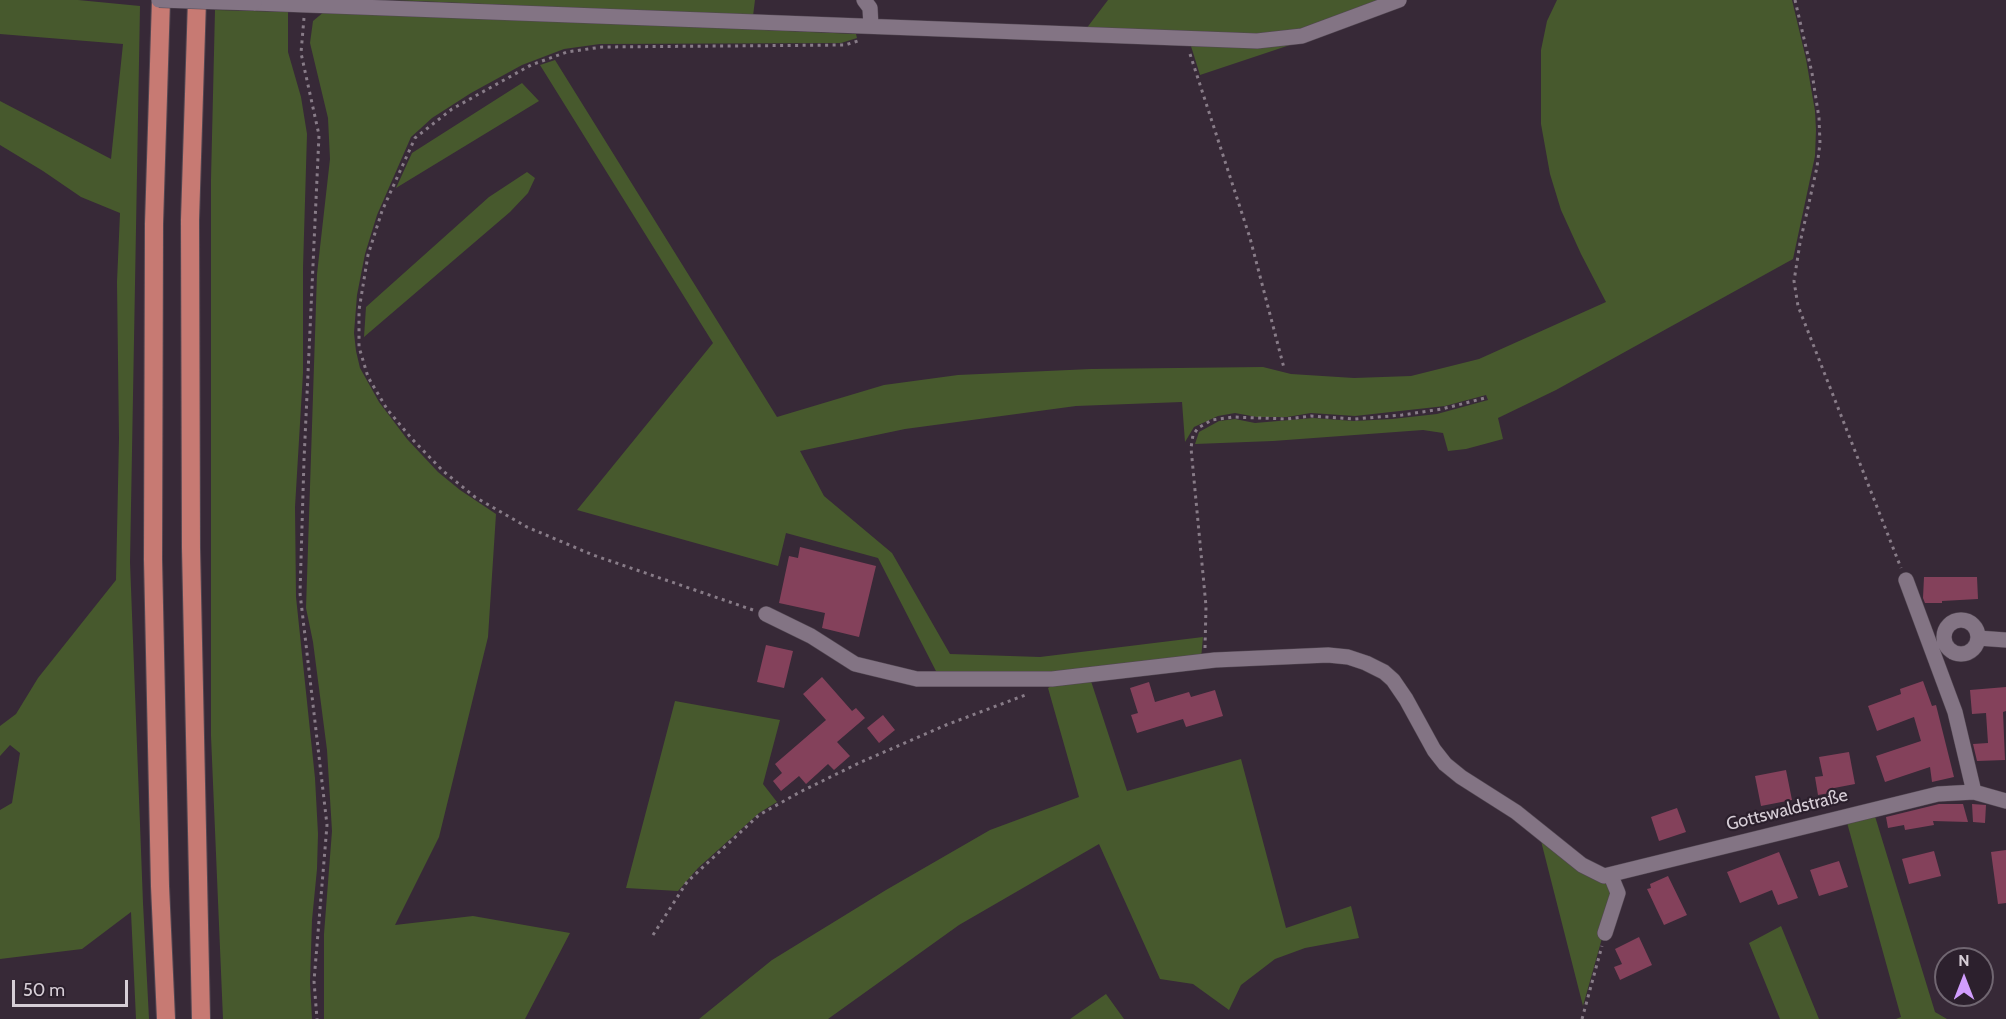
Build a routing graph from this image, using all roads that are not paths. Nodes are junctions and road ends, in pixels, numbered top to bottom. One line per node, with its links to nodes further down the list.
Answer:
1 (160, 0): 5 (street, bridge); 14 (highway)
2 (197, 0): 15 (highway)
3 (864, 0): 5 (street)
4 (1400, 0): 5 (street)
5 (871, 26)
6 (1906, 580): 10 (street)
7 (766, 614): 12 (street)
8 (1978, 638): 9 (street)
9 (2006, 640)
10 (1974, 792): 11 (street, Gottswaldstraße); 12 (street, Gottswaldstraße)
11 (2006, 801)
12 (1611, 876): 13 (street)
13 (1605, 933)
14 (166, 1019)
15 (201, 1019)

